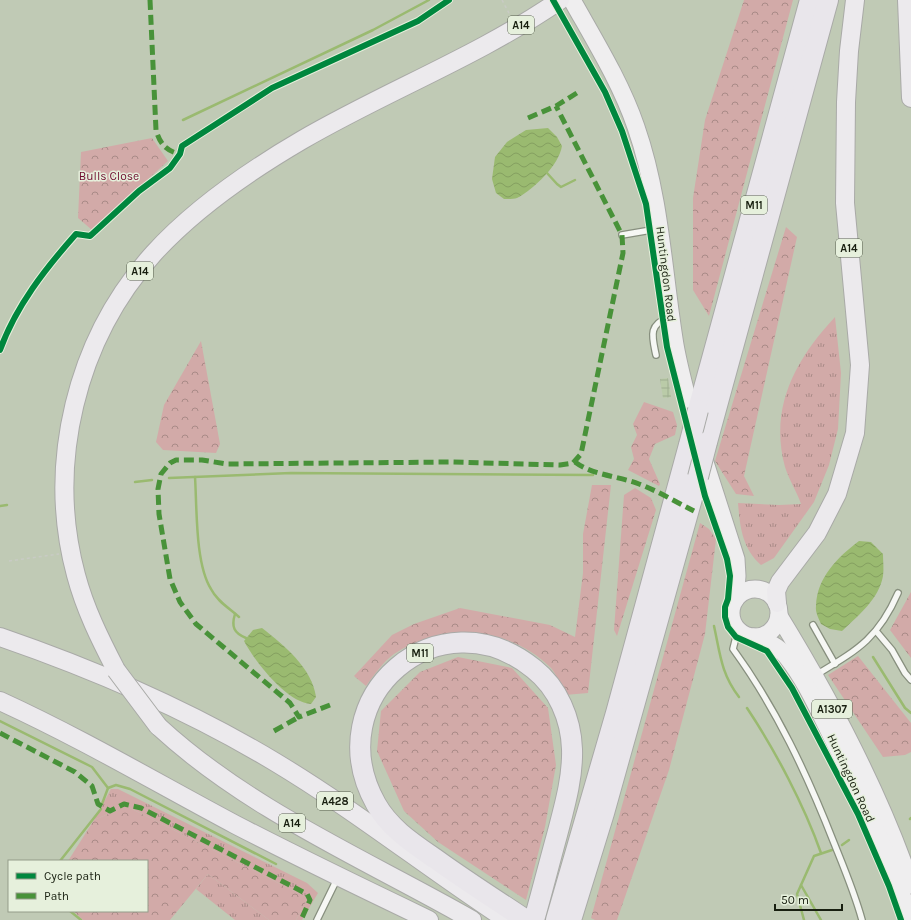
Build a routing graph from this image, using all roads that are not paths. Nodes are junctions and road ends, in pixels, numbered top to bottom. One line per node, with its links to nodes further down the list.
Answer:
1 (572, 0): 8 (main road, Huntingdon Road)
2 (810, 0): 12 (highway, M11, bridge)
3 (828, 0): 12 (highway, M11)
4 (855, 0): 17 (highway, A14)
5 (907, 0): 7 (highway)
6 (554, 4): 31 (highway, A14, bridge)
7 (911, 98)
8 (661, 228): 9 (lane); 10 (main road, Huntingdon Road)
9 (622, 235)
10 (671, 316): 11 (lane); 13 (main road, Huntingdon Road)
11 (656, 355)
12 (698, 443): 28 (highway, M11); 28 (highway, M11, bridge)
13 (736, 558): 14 (main road, Huntingdon Road); 16 (main road, Huntingdon Road)
14 (757, 589): 16 (main road); 17 (main road)
15 (898, 593): 19 (lane)
16 (735, 600): 20 (main road)
17 (778, 610): 20 (main road); 23 (main road, Huntingdon Road / A1307)
18 (813, 625): 22 (lane)
19 (876, 631): 22 (lane); 24 (lane)
20 (747, 634): 35 (lane); 36 (main road, Huntingdon Road / A1307)
21 (0, 637): 32 (highway, A428)
22 (835, 664): 23 (lane)
23 (813, 676): 27 (main road, Huntingdon Road / A1307)
24 (911, 680)
25 (0, 701): 26 (highway)
26 (338, 877): 29 (lane); 30 (highway)
27 (911, 885)
28 (565, 916)
29 (317, 920)
30 (429, 920)
31 (472, 920)
32 (507, 920)
33 (526, 920): 34 (highway, M11)
34 (534, 920)
35 (862, 920)
36 (910, 920)

